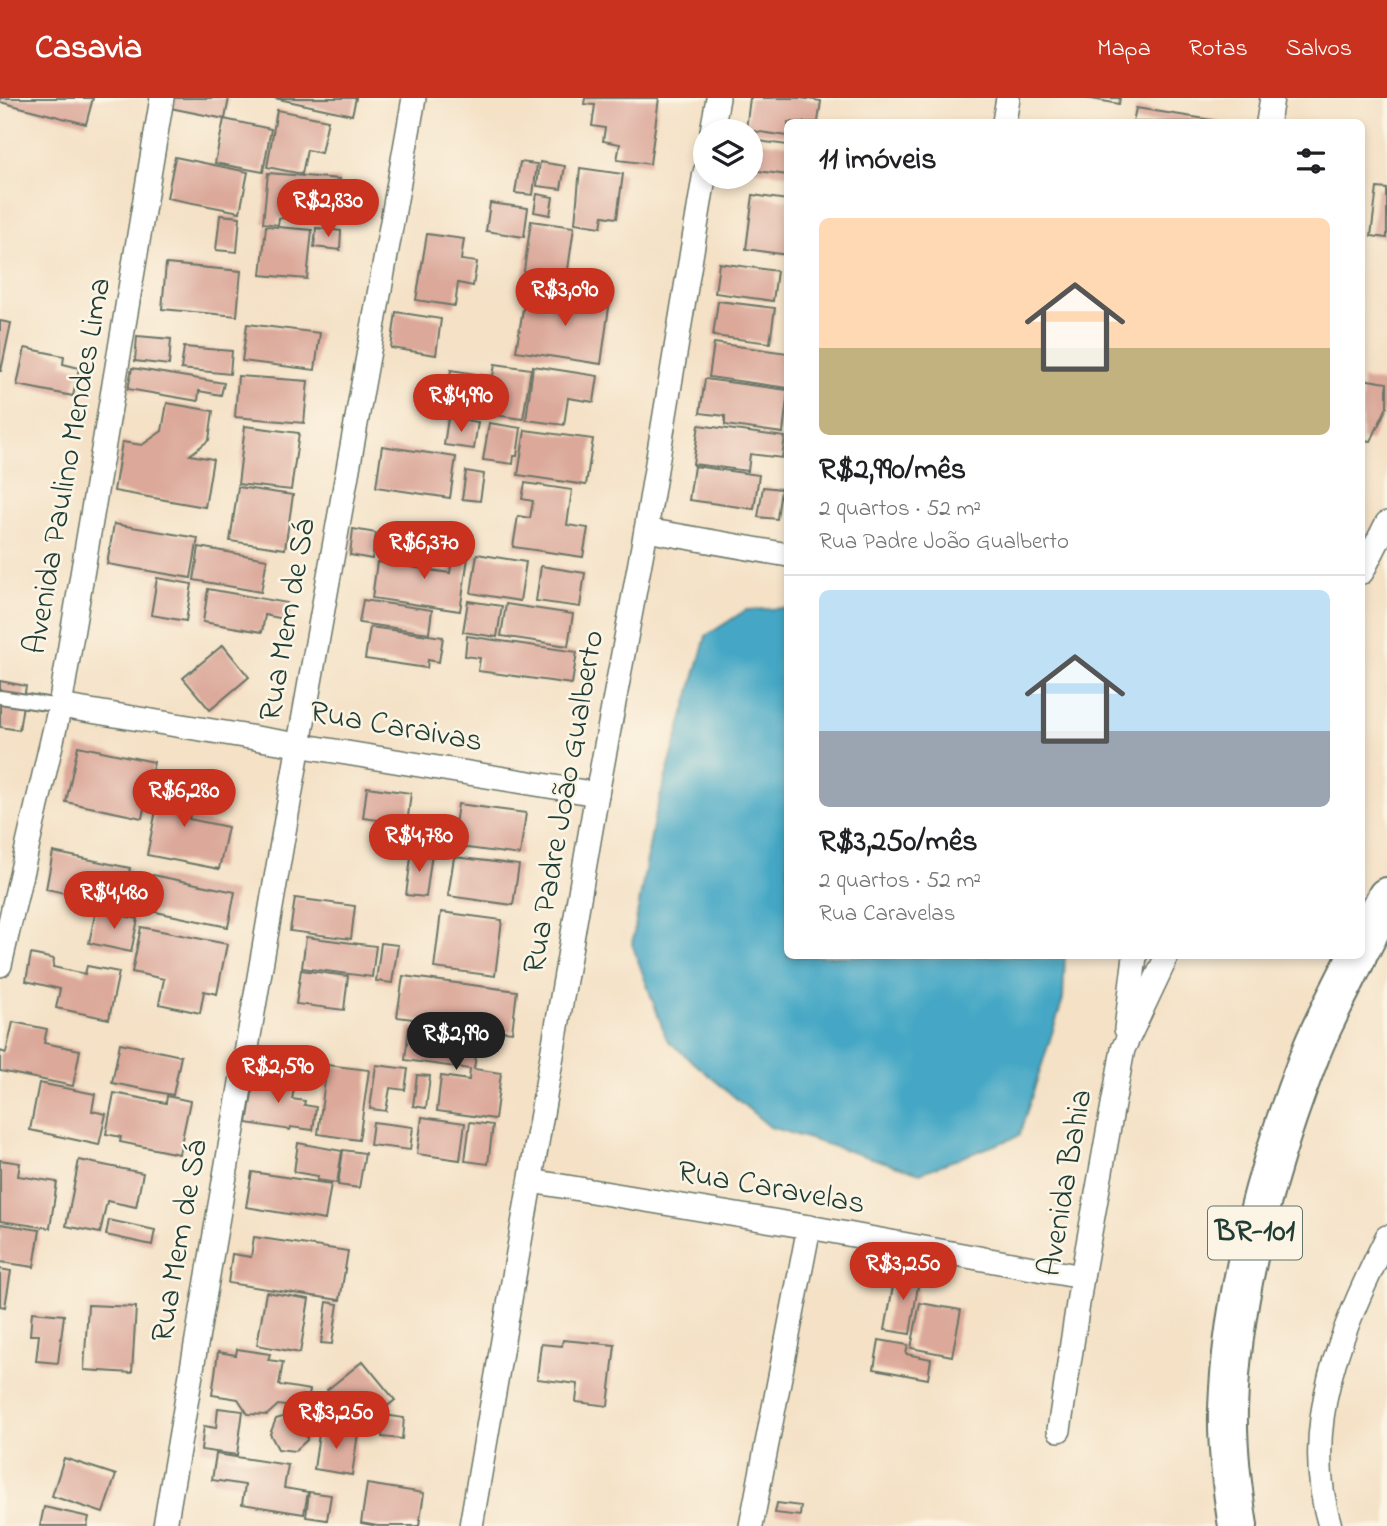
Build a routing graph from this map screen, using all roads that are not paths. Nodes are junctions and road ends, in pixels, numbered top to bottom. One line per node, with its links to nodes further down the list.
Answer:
1 (162, 98): 15 (street, Avenida Paulino Mendes Lima)
2 (414, 98): 16 (street, Rua Mem de Sá)
3 (718, 98): 6 (street)
4 (1008, 98): 7 (street)
5 (1272, 98): 8 (street)
6 (714, 119)
7 (1004, 119)
8 (1268, 119)
9 (702, 189): 11 (street, Rua Padre João Gualberto)
10 (1387, 523): 13 (street)
11 (646, 530): 12 (street); 17 (street, Rua Padre João Gualberto)
12 (784, 554)
13 (1365, 566)
14 (0, 697): 15 (lane)
15 (60, 706): 16 (street, Rua Caraivas); 23 (street, Avenida Paulino Mendes Lima)
16 (299, 744): 17 (street, Rua Caraivas); 30 (street, Rua Mem de Sá)
17 (597, 794): 25 (street, Rua Padre João Gualberto)
18 (1387, 897): 19 (highway)
19 (1365, 940)
20 (1135, 959): 24 (street)
21 (1166, 959): 24 (street, Avenida Bahia)
22 (1356, 959): 33 (highway, BR-101)
23 (0, 965)
24 (1123, 1049): 28 (street, Avenida Bahia)
25 (531, 1181): 26 (street, Rua Caravelas); 31 (street, Rua Padre João Gualberto)
26 (809, 1227): 28 (street, Rua Caravelas); 32 (street)
27 (1387, 1237): 34 (street)
28 (1082, 1277): 29 (street, Avenida Bahia)
29 (1059, 1430)
30 (165, 1526)
31 (471, 1526)
32 (751, 1526)
33 (1238, 1526)
34 (1330, 1526)

